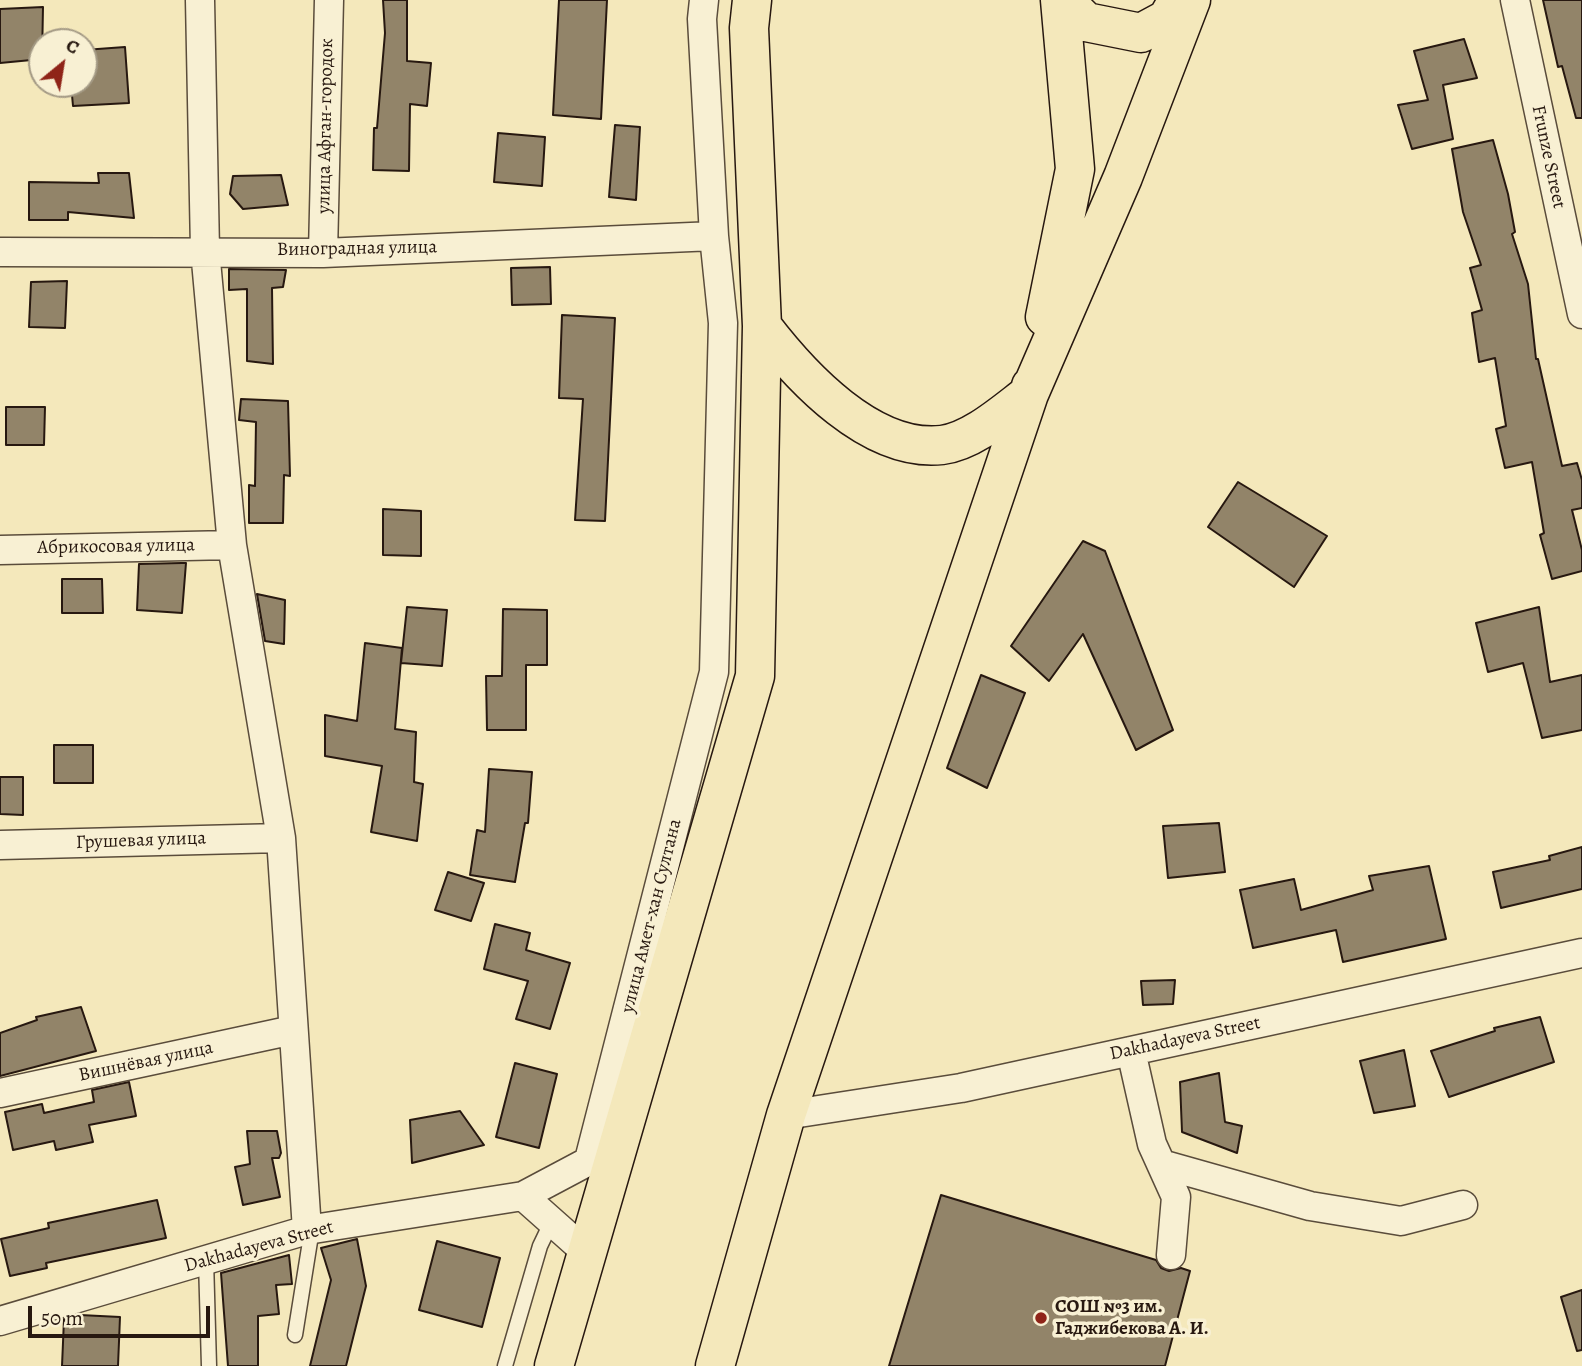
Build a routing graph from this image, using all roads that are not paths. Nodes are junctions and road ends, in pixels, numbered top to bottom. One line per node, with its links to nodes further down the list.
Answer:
1 (200, 0): 10 (street)
2 (329, 0): 12 (street, улица Афган-городок)
3 (704, 0): 9 (street, улица Амет-хан Султана)
4 (1062, 0): 5 (main road); 15 (main road)
5 (1178, 0)
6 (1191, 0): 15 (main road)
7 (1515, 0): 13 (street, Frunze Street)
8 (754, 9): 14 (main road)
9 (714, 236): 12 (street, Виноградная улица); 25 (street, улица Амет-хан Султана)
10 (205, 250): 11 (street, Виноградная улица); 12 (street, Виноградная улица); 16 (street)
11 (0, 252)
12 (323, 253)
13 (1582, 314)
14 (762, 326): 15 (main road); 25 (main road)
15 (1029, 394): 24 (main road)
16 (232, 545): 17 (street, Абрикосовая улица); 18 (street)
17 (0, 550)
18 (281, 838): 19 (street, Грушевая улица); 21 (street)
19 (0, 845)
20 (1582, 953): 22 (street, Dakhadayeva Street)
21 (293, 1030): 23 (street, Вишнёвая улица); 30 (street)
22 (1130, 1051): 24 (street, Dakhadayeva Street); 26 (street)
23 (0, 1093)
24 (786, 1115): 39 (main road)
25 (603, 1153): 27 (street, Dakhadayeva Street); 31 (main road)
26 (1161, 1164): 28 (street); 32 (street)
27 (523, 1196): 29 (street); 30 (street, Dakhadayeva Street)
28 (1463, 1205)
29 (552, 1221): 31 (street); 37 (lane)
30 (310, 1229): 33 (street, Dakhadayeva Street); 35 (lane)
31 (586, 1252): 38 (main road)
32 (1171, 1255)
33 (205, 1260): 34 (street, Dakhadayeva Street); 36 (lane)
34 (0, 1321)
35 (295, 1335)
36 (209, 1366)
37 (505, 1366)
38 (554, 1366)
39 (715, 1366)

